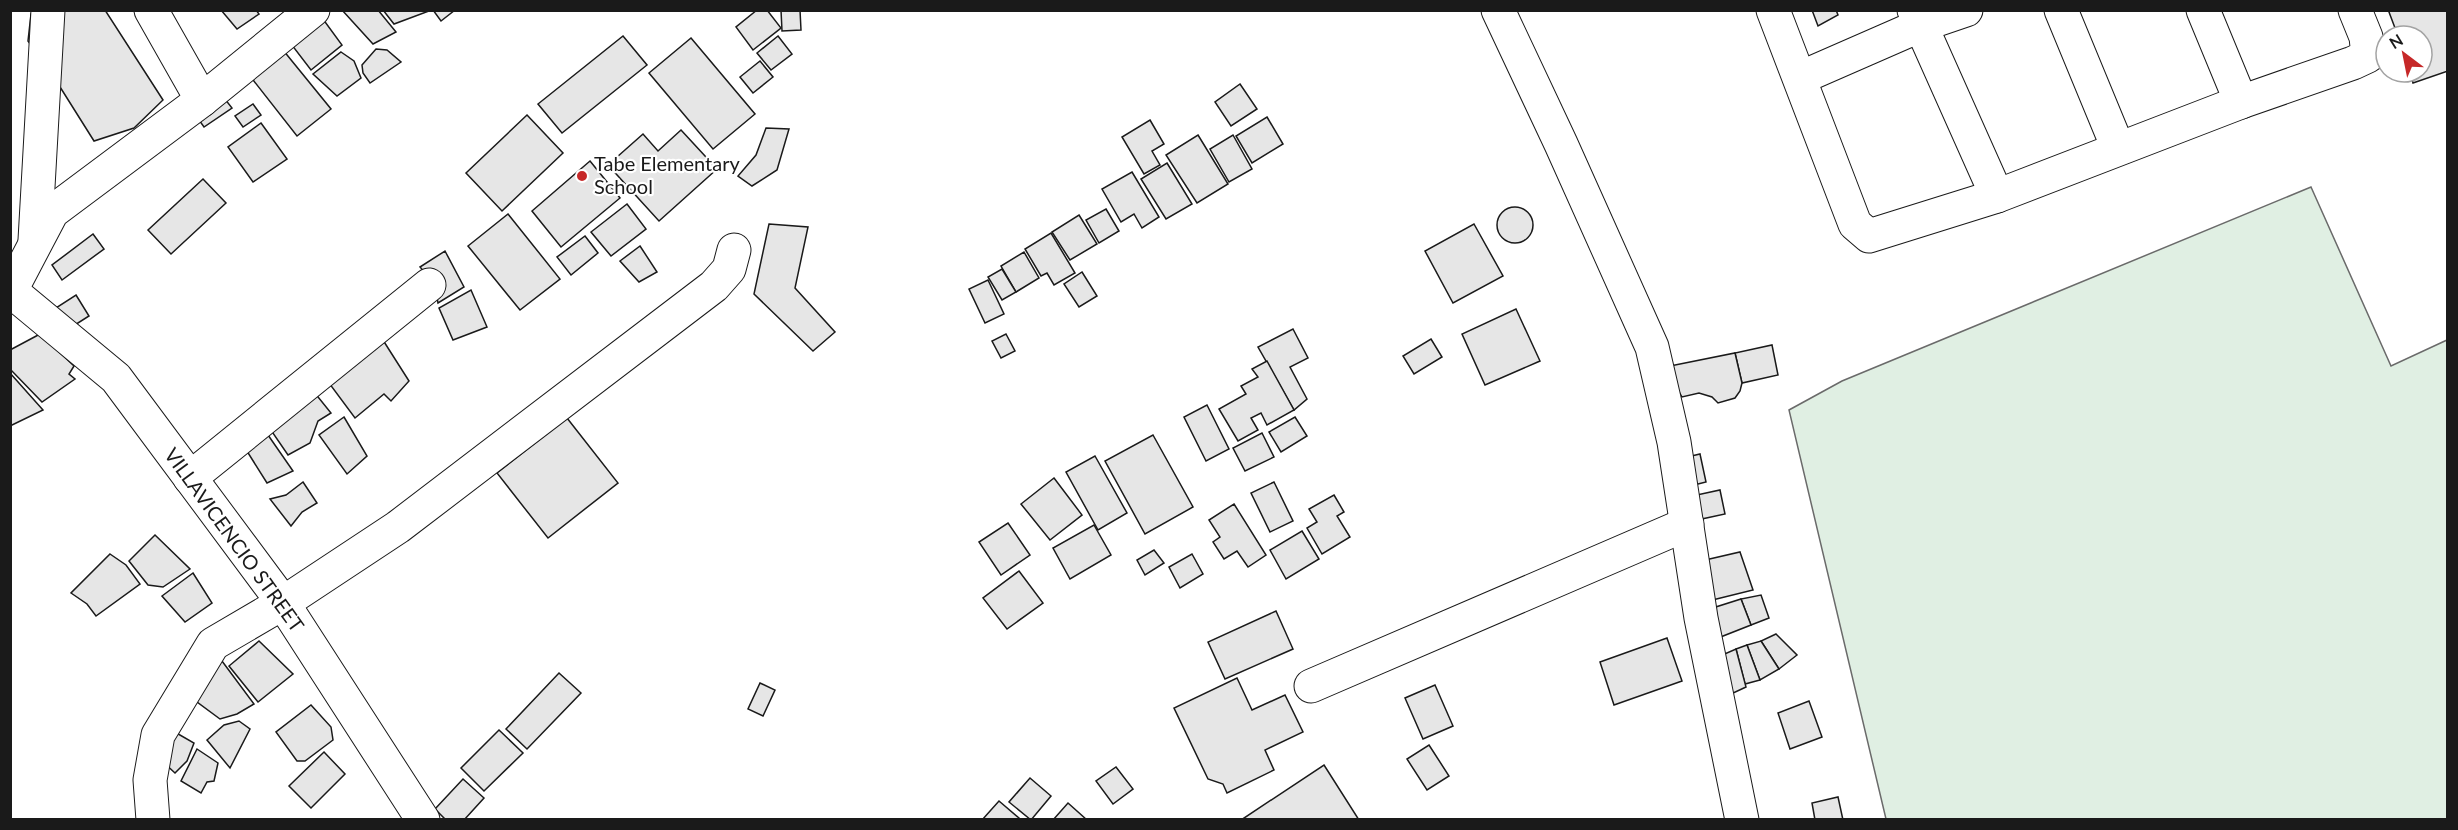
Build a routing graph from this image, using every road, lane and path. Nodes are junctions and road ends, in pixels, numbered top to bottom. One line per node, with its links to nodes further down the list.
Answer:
1 (48, 10): 16 (street)
2 (151, 10): 12 (street)
3 (313, 10): 12 (street)
4 (1498, 10): 21 (street)
5 (1773, 10): 11 (street)
6 (1966, 10): 10 (street)
7 (2061, 10): 14 (street)
8 (2203, 10): 13 (street)
9 (2355, 10): 13 (street)
10 (1917, 19): 11 (street); 15 (street)
11 (1800, 78): 15 (street)
12 (202, 100): 16 (street)
13 (2241, 102): 14 (street)
14 (2118, 148): 15 (street)
15 (1997, 196)
16 (35, 244): 19 (street)
17 (734, 250): 22 (street)
18 (429, 285): 20 (street)
19 (11, 291): 20 (street, VILLAVICENCIO STREET)
20 (190, 478): 22 (street, VILLAVICENCIO STREET)
21 (1687, 524): 23 (street); 26 (street)
22 (283, 603): 24 (street); 25 (street, VILLAVICENCIO STREET)
23 (1311, 686)
24 (153, 819)
25 (423, 819)
26 (1742, 819)

